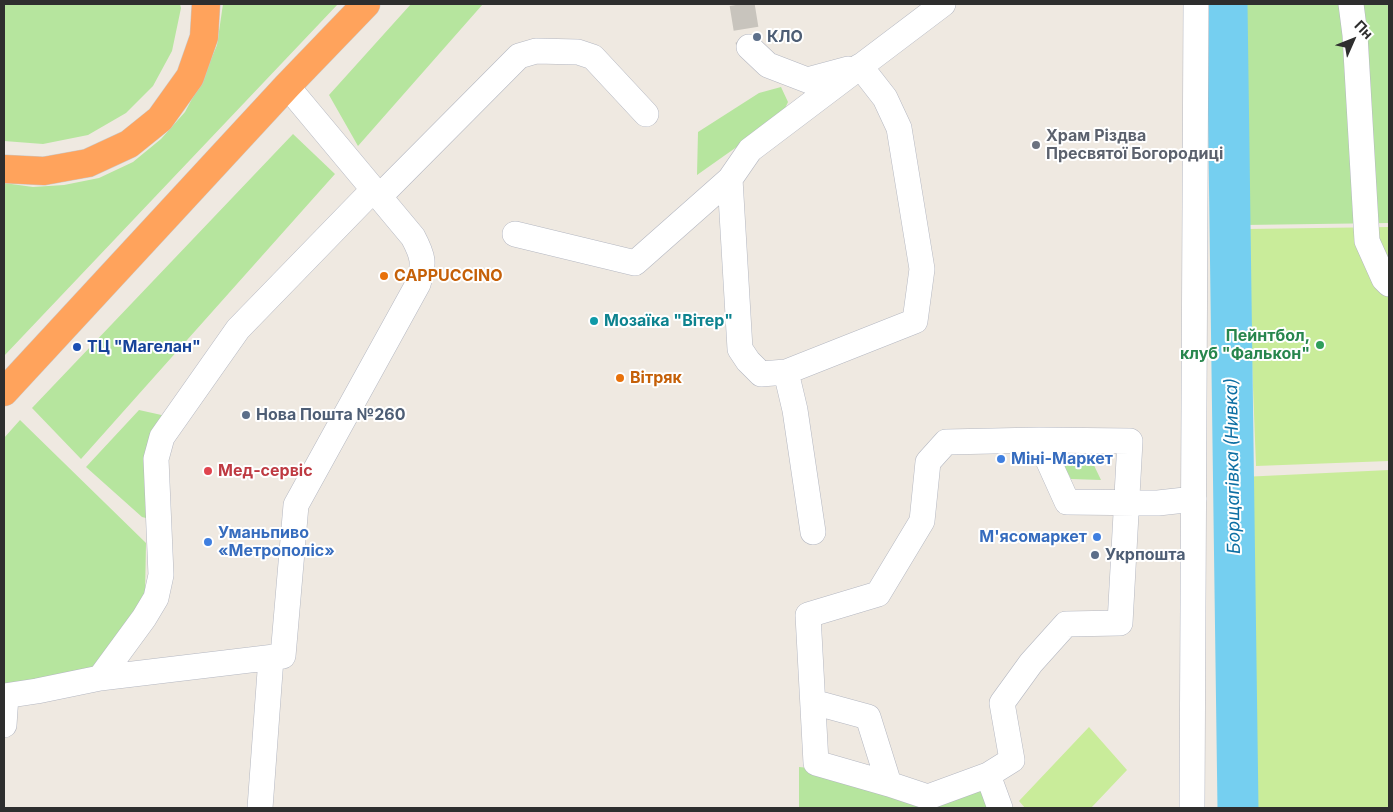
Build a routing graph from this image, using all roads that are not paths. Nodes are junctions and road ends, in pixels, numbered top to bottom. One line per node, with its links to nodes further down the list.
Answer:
1 (206, 4): 10 (highway)
2 (366, 4): 8 (highway)
3 (943, 4): 7 (street)
4 (1196, 4): 18 (street)
5 (1351, 4): 14 (street)
6 (749, 47): 7 (street)
7 (860, 66): 11 (street); 15 (street)
8 (287, 86): 12 (street); 16 (highway)
9 (646, 114): 12 (street)
10 (4, 169)
11 (730, 179): 13 (street); 15 (street)
12 (376, 193): 21 (street); 22 (street)
13 (515, 234)
14 (1389, 284)
15 (786, 372): 20 (street)
16 (4, 392)
17 (1039, 440): 19 (street); 19 (street); 24 (street)
18 (1194, 498): 19 (street); 30 (street)
19 (1128, 503): 26 (street)
20 (813, 532)
21 (271, 658): 22 (street); 28 (street)
22 (100, 678): 23 (street)
23 (5, 696): 25 (street)
24 (813, 702): 27 (street); 27 (street)
25 (4, 725)
26 (988, 775): 27 (street); 29 (street)
27 (889, 784)
28 (260, 808)
29 (1000, 808)
30 (1192, 808)

